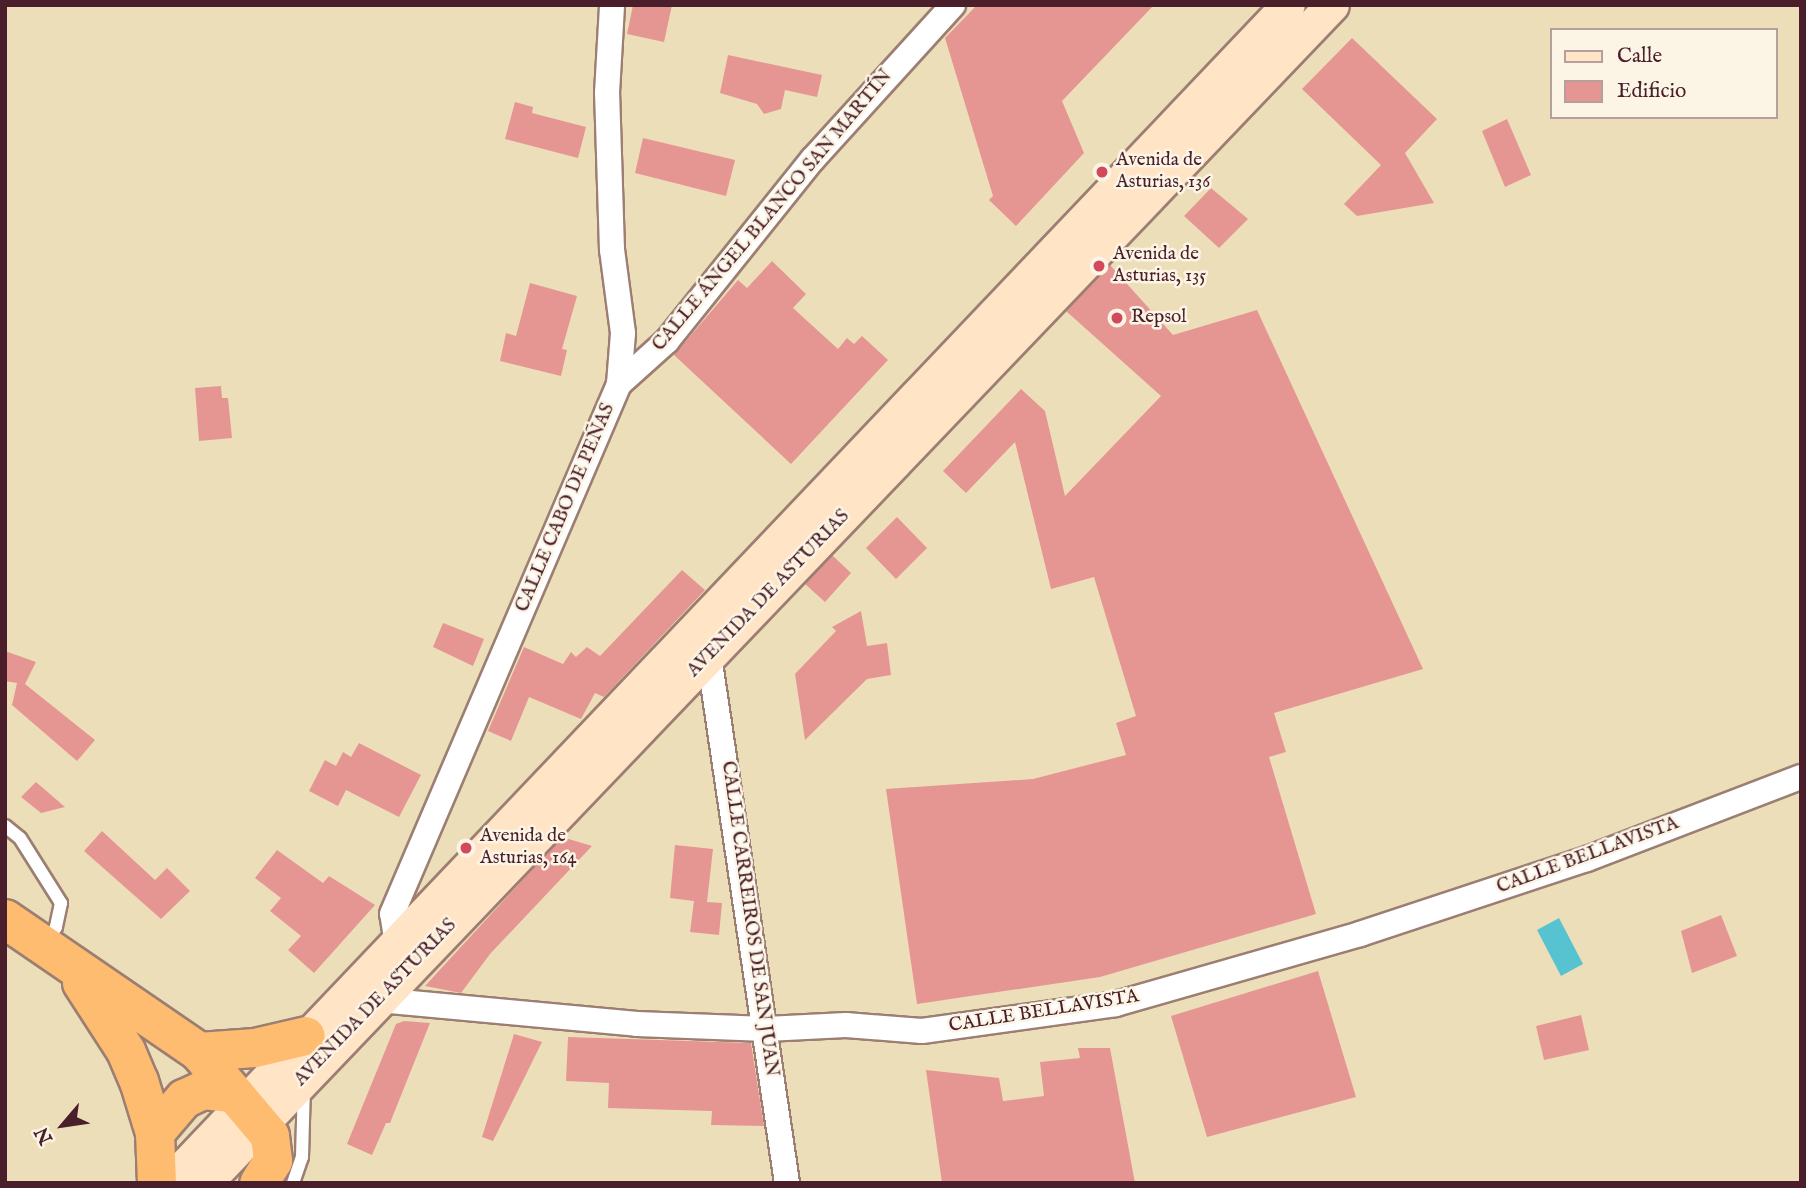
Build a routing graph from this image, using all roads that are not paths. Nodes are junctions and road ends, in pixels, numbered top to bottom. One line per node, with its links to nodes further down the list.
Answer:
1 (612, 5): 5 (street, CALLE CABO DE PEÑAS)
2 (953, 5): 5 (street, CALLE ÁNGEL BLANCO SAN MARTÍN)
3 (1288, 5): 10 (main road, AVENIDA DE ASTURIAS)
4 (1332, 5): 6 (main road, AVENIDA DE ASTURIAS)
5 (619, 384): 10 (street, CALLE CABO DE PEÑAS)
6 (709, 656): 12 (main road, AVENIDA DE ASTURIAS); 13 (street, CALLE CARREIROS DE SAN JUAN)
7 (1801, 778): 13 (street, CALLE BELLAVISTA)
8 (5, 826): 11 (lane)
9 (5, 919): 11 (highway)
10 (397, 944): 14 (main road, AVENIDA DE ASTURIAS)
11 (56, 955): 15 (highway); 18 (highway)
12 (379, 1000): 13 (street, CALLE BELLAVISTA); 16 (main road, AVENIDA DE ASTURIAS)
13 (766, 1030): 24 (street, CALLE CARREIROS DE SAN JUAN)
14 (306, 1036): 15 (highway); 17 (main road, AVENIDA DE ASTURIAS)
15 (199, 1052): 17 (highway)
16 (303, 1079): 17 (main road, AVENIDA DE ASTURIAS); 23 (lane)
17 (246, 1106): 18 (highway); 20 (main road, AVENIDA DE ASTURIAS); 21 (main road, AVENIDA DE ASTURIAS); 22 (highway)
18 (155, 1133): 19 (highway)
19 (157, 1183)
20 (168, 1183)
21 (205, 1183)
22 (259, 1183)
23 (293, 1183)
24 (787, 1183)

